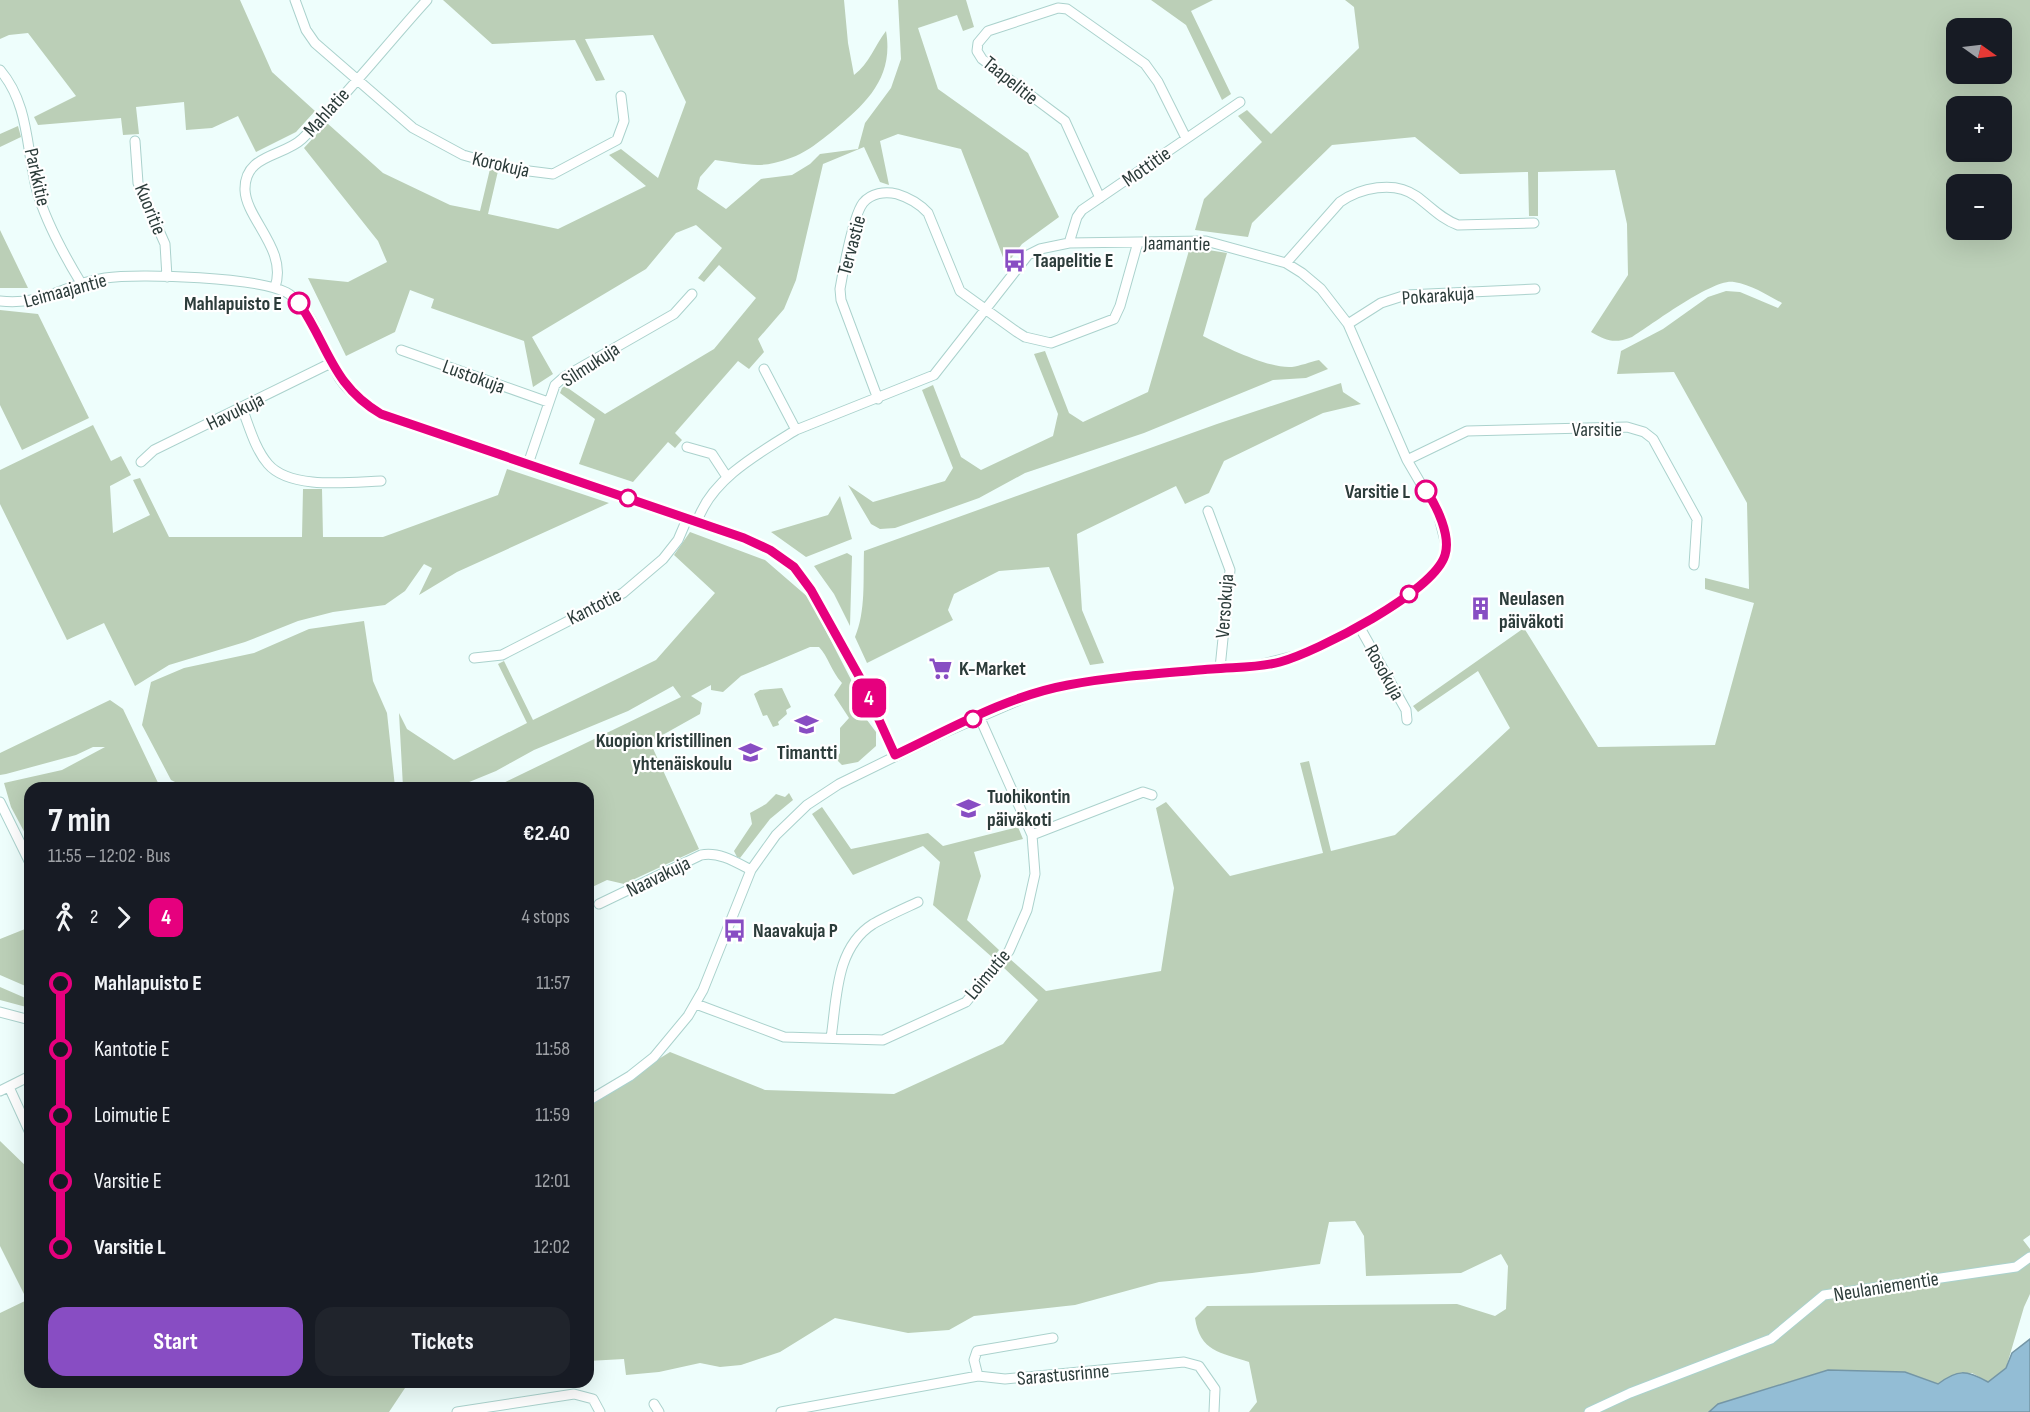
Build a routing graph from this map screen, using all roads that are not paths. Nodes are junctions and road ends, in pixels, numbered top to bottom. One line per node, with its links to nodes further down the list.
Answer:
1 (295, 0): 4 (street, Korokuja)
2 (427, 0): 4 (street, Mahlatie)
3 (0, 70): 15 (street, Parkkitie)
4 (356, 79): 5 (street, Korokuja); 16 (street, Mahlatie)
5 (621, 96)
6 (1240, 102): 7 (street, Mottitie)
7 (1186, 138): 9 (street, Mottitie); 9 (street, Taapelitie)
8 (135, 141): 14 (street, Kuoritie)
9 (1100, 198): 12 (street, Mottitie)
10 (1534, 224): 13 (street)
11 (1138, 242): 12 (street, Jaamantie); 13 (street, Jaamantie); 20 (street, Tervastie)
12 (1069, 243): 20 (street, Jaamantie)
13 (1287, 263): 21 (street, Jaamantie)
14 (167, 277): 15 (street, Leimaajantie); 16 (street, Leimaajantie)
15 (81, 283): 19 (street, Leimaajantie)
16 (275, 287): 23 (street, Leimaajantie)
17 (1535, 290): 21 (street, Pokarakuja)
18 (692, 294): 26 (street, Silmukuja)
19 (0, 301)
20 (986, 309): 25 (street, Jaamantie); 25 (street, Tervastie)
21 (1348, 324): 30 (street, Jaamantie)
22 (401, 350): 26 (street, Lustokuja)
23 (331, 363): 27 (street, Havukuja); 32 (street, Leimaajantie)
24 (764, 369): 28 (street)
25 (878, 399): 28 (street, Jaamantie)
26 (548, 402): 32 (street, Silmukuja)
27 (242, 408): 31 (street, Havukuja); 34 (street)
28 (796, 430): 33 (street, Jaamantie)
29 (687, 447): 33 (street)
30 (1407, 460): 38 (street, Varsitie); 39 (street, Jaamantie)
31 (141, 462)
32 (528, 464): 36 (street, Leimaajantie)
33 (727, 477): 37 (street, Jaamantie)
34 (381, 482)
35 (1208, 511): 41 (street, Versokuja)
36 (687, 519): 37 (street, Leimaajantie); 40 (street, Kantotie)
37 (697, 522): 44 (street, Leimaajantie)
38 (1695, 565)
39 (1359, 626): 41 (street); 43 (street, Rosokuja)
40 (474, 658)
41 (1220, 668): 42 (street)
42 (979, 716): 44 (street); 47 (street, Loimutie)
43 (1407, 720)
44 (895, 755): 49 (street)
45 (1148, 793): 47 (street)
46 (0, 802): 48 (street)
47 (1032, 835): 55 (street, Loimutie)
48 (24, 851)
49 (751, 870): 51 (street, Naavakuja); 52 (street)
50 (918, 902): 55 (street)
51 (599, 904)
52 (696, 1004): 55 (street, Loimutie); 58 (street)
53 (0, 1012): 54 (street)
54 (24, 1018)
55 (831, 1038)
56 (24, 1079): 57 (street)
57 (5, 1089): 59 (street)
58 (594, 1097)
59 (24, 1122)
60 (2030, 1257): 67 (street, Neulaniementie)
61 (1053, 1338): 62 (street, Sarastusrinne)
62 (978, 1376): 65 (street); 66 (street, Sarastusrinne)
63 (457, 1412): 64 (street)
64 (600, 1412)
65 (781, 1412)
66 (1214, 1412)
67 (1589, 1412)

